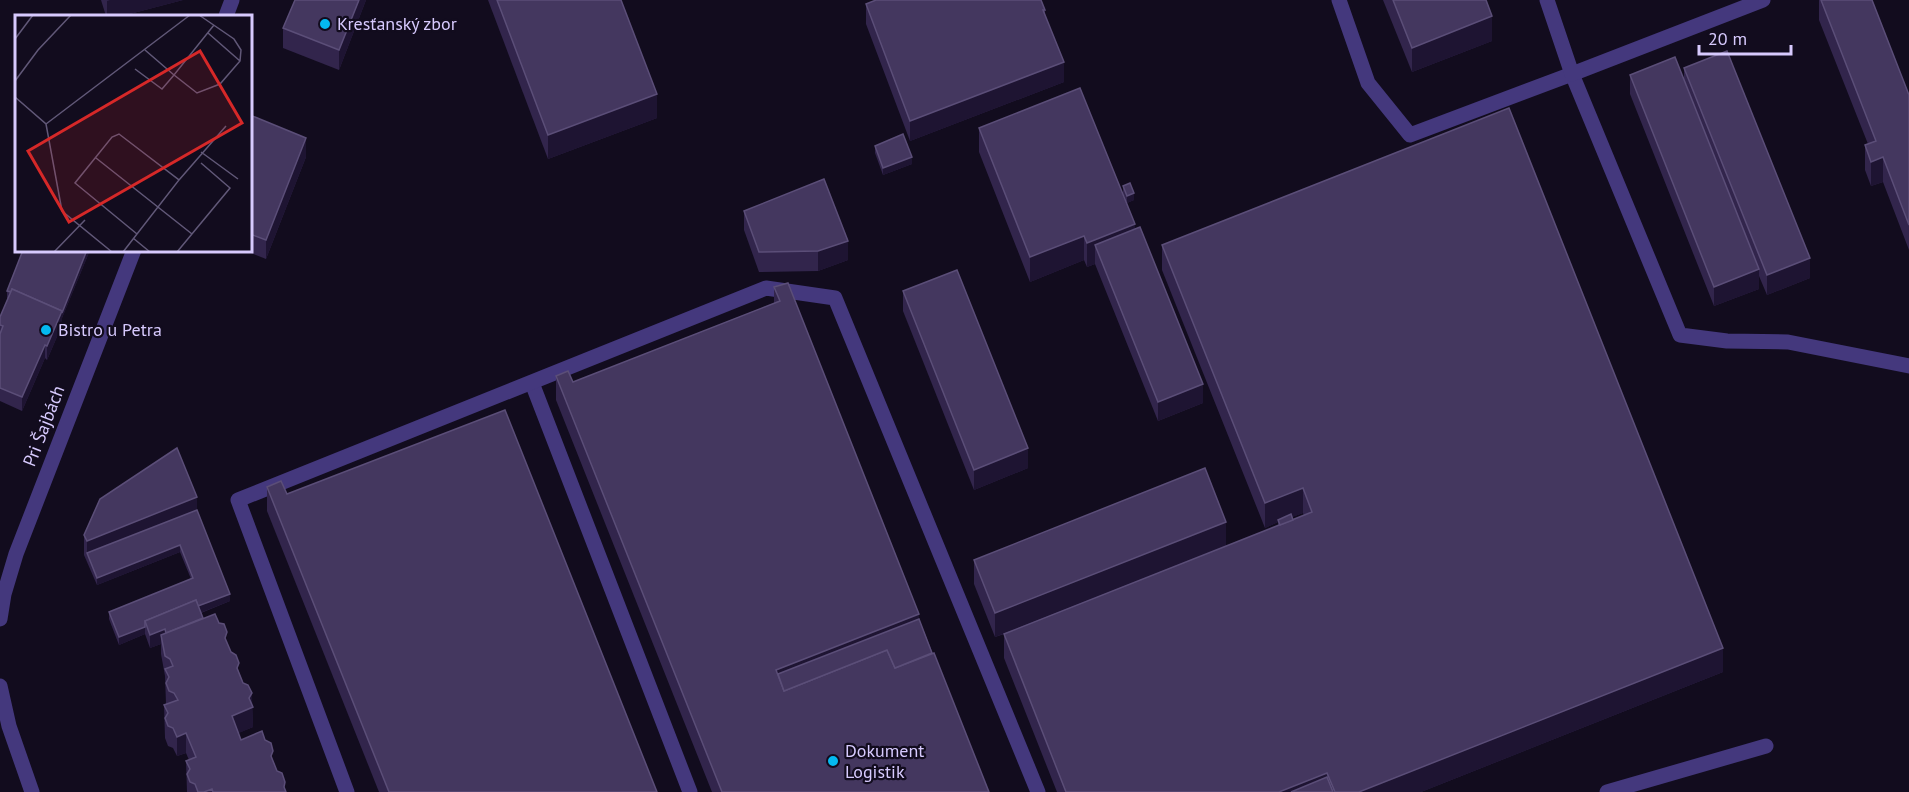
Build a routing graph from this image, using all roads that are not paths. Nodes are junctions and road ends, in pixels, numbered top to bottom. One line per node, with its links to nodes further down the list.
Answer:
1 (232, 0): 5 (street)
2 (1339, 0): 6 (street)
3 (1547, 0): 6 (street)
4 (1763, 0): 6 (street)
5 (226, 15)
6 (1572, 74): 8 (street)
7 (133, 252): 10 (street, Pri Šajbách)
8 (1909, 366)
9 (532, 383): 14 (street); 15 (street); 16 (street)
10 (0, 619)
11 (0, 686): 13 (street)
12 (1766, 746): 17 (street)
13 (32, 792)
14 (347, 792)
15 (690, 792)
16 (1038, 792)
17 (1607, 792)

